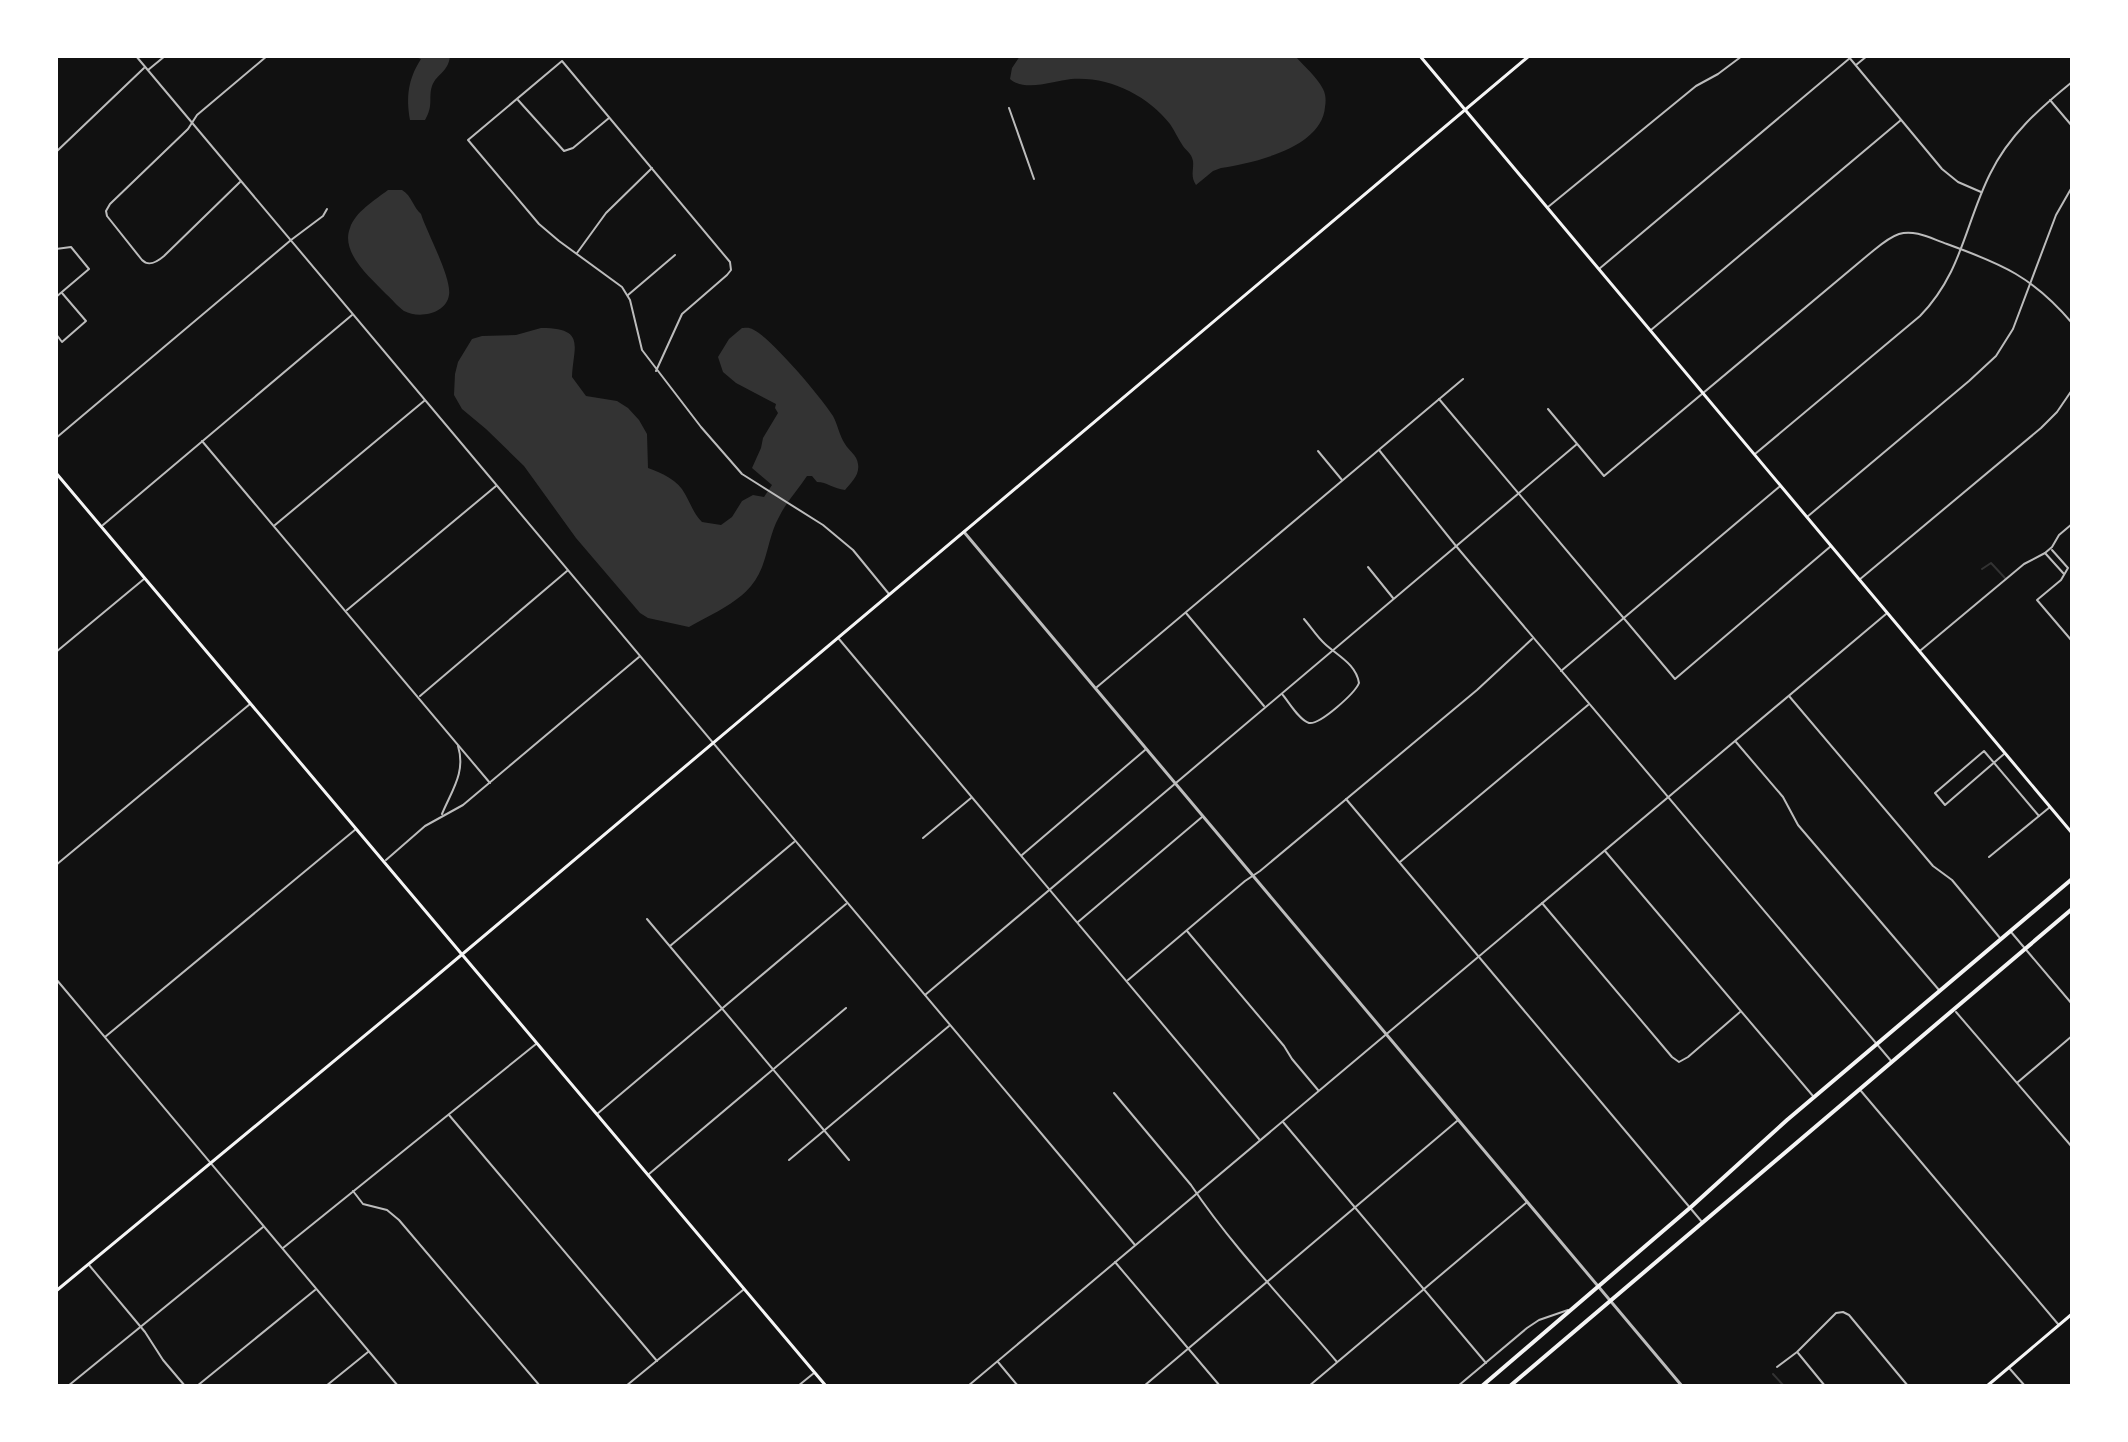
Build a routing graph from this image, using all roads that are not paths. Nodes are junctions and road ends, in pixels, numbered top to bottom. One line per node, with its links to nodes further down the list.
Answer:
1 (136, 56): 10 (street)
2 (165, 56): 10 (street)
3 (267, 56): 18 (street)
4 (1420, 56): 15 (main road)
5 (1529, 56): 15 (main road)
6 (1742, 56): 26 (street)
7 (1867, 56): 9 (street)
8 (1849, 57): 9 (street); 33 (street)
9 (1855, 65): 17 (street)
10 (147, 68): 18 (street); 20 (street)
11 (2072, 82): 13 (street)
12 (517, 99): 16 (street); 16 (street); 31 (street)
13 (2050, 100): 19 (street); 25 (street)
14 (1009, 108): 22 (street)
15 (1465, 110): 26 (main road); 64 (main road)
16 (609, 118): 21 (street)
17 (1901, 120): 25 (street); 40 (street)
18 (192, 123): 23 (street); 23 (street)
19 (2072, 126)
20 (56, 152)
21 (652, 168): 31 (street); 42 (street)
22 (1034, 179)
23 (241, 181): 28 (street)
24 (2072, 187): 34 (street)
25 (1982, 193): 30 (street)
26 (1547, 208): 33 (main road)
27 (327, 209): 28 (street)
28 (291, 240): 38 (street); 49 (street)
29 (56, 249): 35 (street)
30 (1961, 250): 34 (street); 45 (street); 54 (street)
31 (576, 254): 36 (street)
32 (675, 255): 36 (street)
33 (1598, 270): 40 (main road)
34 (2031, 282): 39 (street); 60 (street)
35 (61, 292): 37 (street); 41 (street)
36 (627, 295): 42 (street)
37 (56, 297)
38 (353, 314): 47 (street); 50 (street)
39 (2072, 323)
40 (1650, 331): 45 (main road)
41 (56, 334)
42 (656, 371): 74 (street)
43 (1463, 379): 46 (street)
44 (2072, 390): 73 (street)
45 (1702, 393): 51 (street); 54 (main road)
46 (1439, 399): 52 (street); 59 (street)
47 (425, 400): 57 (street); 63 (street)
48 (1548, 409): 51 (street)
49 (56, 438)
50 (202, 441): 62 (street); 63 (street)
51 (1577, 444): 59 (street)
52 (1379, 450): 56 (street); 65 (street)
53 (1318, 451): 56 (street)
54 (1754, 455): 58 (main road)
55 (56, 473): 62 (main road)
56 (1343, 481): 77 (street)
57 (496, 485): 70 (street); 76 (street)
58 (1780, 486): 60 (main road); 79 (street)
59 (1519, 493): 65 (street); 79 (street)
60 (1807, 518): 66 (main road)
61 (2072, 524): 67 (street)
62 (101, 526): 72 (main road)
63 (274, 526): 76 (street)
64 (964, 532): 74 (main road); 89 (street)
65 (1456, 546): 75 (street); 82 (street)
66 (1831, 546): 73 (main road); 79 (street)
67 (2050, 548): 68 (street); 71 (street)
68 (2045, 553): 71 (street); 85 (street)
69 (1368, 567): 75 (street)
70 (568, 570): 87 (street); 92 (street)
71 (2065, 575): 83 (street)
72 (145, 578): 86 (street); 93 (main road)
73 (1859, 580): 78 (main road)
74 (890, 595): 81 (main road)
75 (1393, 599): 84 (street)
76 (346, 612): 92 (street)
77 (1186, 613): 89 (street); 95 (street)
78 (1887, 613): 85 (main road); 91 (street)
79 (1624, 618): 88 (street)
80 (1304, 619): 84 (street)
81 (839, 638): 98 (main road); 104 (street)
82 (1533, 638): 88 (street); 106 (street)
83 (2072, 641)
84 (1333, 650): 90 (street); 90 (street)
85 (1919, 651): 100 (main road)
86 (56, 652)
87 (640, 656): 98 (street); 102 (street)
88 (1561, 671): 94 (street)
89 (1095, 689): 99 (street)
90 (1281, 693): 95 (street)
91 (1789, 696): 96 (street); 131 (street)
92 (418, 698): 97 (street)
93 (251, 703): 111 (main road); 120 (street)
94 (1589, 705): 105 (street); 119 (street)
95 (1265, 707): 103 (street)
96 (1735, 741): 105 (street); 138 (street)
97 (457, 744): 102 (street); 108 (street)
98 (713, 744): 114 (street); 134 (main road)
99 (1146, 750): 103 (street); 116 (street)
100 (2005, 754): 101 (street); 107 (main road)
101 (1994, 763): 101 (street); 110 (street)
102 (490, 783): 108 (street)
103 (1174, 783): 109 (street); 123 (street)
104 (972, 797): 113 (street); 116 (street)
105 (1667, 798): 115 (street); 150 (street)
106 (1346, 799): 119 (street); 121 (street)
107 (2050, 807): 110 (street); 112 (main road)
108 (442, 816): 118 (street)
109 (1203, 816): 121 (street); 128 (street)
110 (2039, 816): 117 (street)
111 (357, 829): 118 (main road); 148 (street)
112 (2072, 833)
113 (923, 838)
114 (795, 841): 124 (street); 132 (street)
115 (1604, 851): 125 (street); 144 (street)
116 (1021, 856): 123 (street)
117 (1989, 857)
118 (384, 862): 134 (main road)
119 (1400, 862): 135 (street)
120 (56, 865)
121 (1253, 876): 129 (street); 146 (street)
122 (2072, 879): 130 (highway)
123 (1050, 889): 128 (street); 139 (street)
124 (847, 903): 139 (street); 141 (street)
125 (1542, 903): 135 (street); 144 (street)
126 (2072, 909): 133 (highway)
127 (647, 919): 132 (street)
128 (1077, 922): 137 (street)
129 (1187, 930): 137 (street); 155 (street)
130 (2010, 931): 131 (highway); 133 (street)
131 (2001, 939): 138 (highway)
132 (670, 946): 141 (street)
133 (2025, 949): 140 (street); 143 (highway)
134 (463, 954): 149 (main road); 167 (main road)
135 (1479, 956): 146 (street); 173 (street)
136 (56, 979): 148 (street)
137 (1126, 981): 163 (street)
138 (1939, 991): 150 (highway)
139 (925, 995): 145 (street)
140 (2072, 1004)
141 (722, 1008): 152 (street); 158 (street)
142 (846, 1008): 152 (street)
143 (1954, 1010): 151 (highway); 153 (street)
144 (1741, 1011): 157 (street)
145 (950, 1025): 162 (street); 176 (street)
146 (1386, 1034): 155 (street); 161 (street)
147 (2072, 1036): 153 (street)
148 (104, 1037): 167 (street)
149 (537, 1044): 158 (main road); 159 (street)
150 (1877, 1044): 151 (street); 157 (highway)
151 (1892, 1062): 154 (highway)
152 (773, 1069): 162 (street); 168 (street)
153 (2017, 1082): 164 (street)
154 (1859, 1089): 174 (highway); 189 (street)
155 (1318, 1091): 160 (street)
156 (1114, 1093): 170 (street)
157 (1813, 1097): 173 (highway)
158 (597, 1114): 168 (main road)
159 (449, 1115): 169 (street); 194 (street)
160 (1282, 1121): 163 (street); 172 (street)
161 (1458, 1121): 171 (street); 172 (street)
162 (825, 1131): 165 (street); 166 (street)
163 (1260, 1140): 170 (street)
164 (2072, 1147)
165 (789, 1160)
166 (849, 1160)
167 (211, 1163): 175 (street); 179 (main road)
168 (648, 1175): 183 (main road)
169 (353, 1191): 177 (street); 208 (street)
170 (1197, 1194): 176 (street); 180 (street)
171 (1527, 1202): 181 (street); 184 (street)
172 (1355, 1207): 180 (street); 184 (street)
173 (1691, 1207): 174 (street); 181 (highway)
174 (1703, 1223): 186 (highway)
175 (264, 1226): 177 (street); 190 (street)
176 (1135, 1245): 178 (street)
177 (283, 1248): 182 (street)
178 (1115, 1262): 191 (street); 195 (street)
179 (89, 1264): 185 (main road); 190 (street)
180 (1267, 1282): 191 (street); 196 (street)
181 (1599, 1288): 186 (street); 187 (highway)
182 (316, 1289): 192 (street); 205 (street)
183 (744, 1289): 194 (street); 200 (main road)
184 (1424, 1289): 196 (street); 197 (street)
185 (56, 1291)
186 (1610, 1301): 202 (street); 219 (highway)
187 (1576, 1306): 197 (street); 218 (highway)
188 (2072, 1314): 189 (main road)
189 (2059, 1325): 199 (main road)
190 (141, 1327): 203 (street); 204 (street)
191 (1188, 1349): 214 (street); 215 (street)
192 (369, 1351): 206 (street); 207 (street)
193 (1797, 1352): 198 (street); 201 (street); 220 (street)
194 (657, 1361): 209 (street)
195 (997, 1362): 212 (street); 213 (street)
196 (1337, 1362): 216 (street)
197 (1486, 1363): 217 (street)
198 (1777, 1367)
199 (2009, 1368): 223 (main road); 224 (street)
200 (814, 1373): 210 (street); 211 (main road)
201 (1904, 1381): 221 (street); 222 (street)
202 (1679, 1385)
203 (68, 1386)
204 (185, 1386)
205 (197, 1386)
206 (326, 1386)
207 (398, 1386)
208 (540, 1386)
209 (626, 1386)
210 (798, 1386)
211 (826, 1386)
212 (968, 1386)
213 (1018, 1386)
214 (1144, 1386)
215 (1220, 1386)
216 (1309, 1386)
217 (1458, 1386)
218 (1482, 1386)
219 (1510, 1386)
220 (1825, 1386)
221 (1898, 1386)
222 (1908, 1386)
223 (1987, 1386)
224 (2025, 1386)

